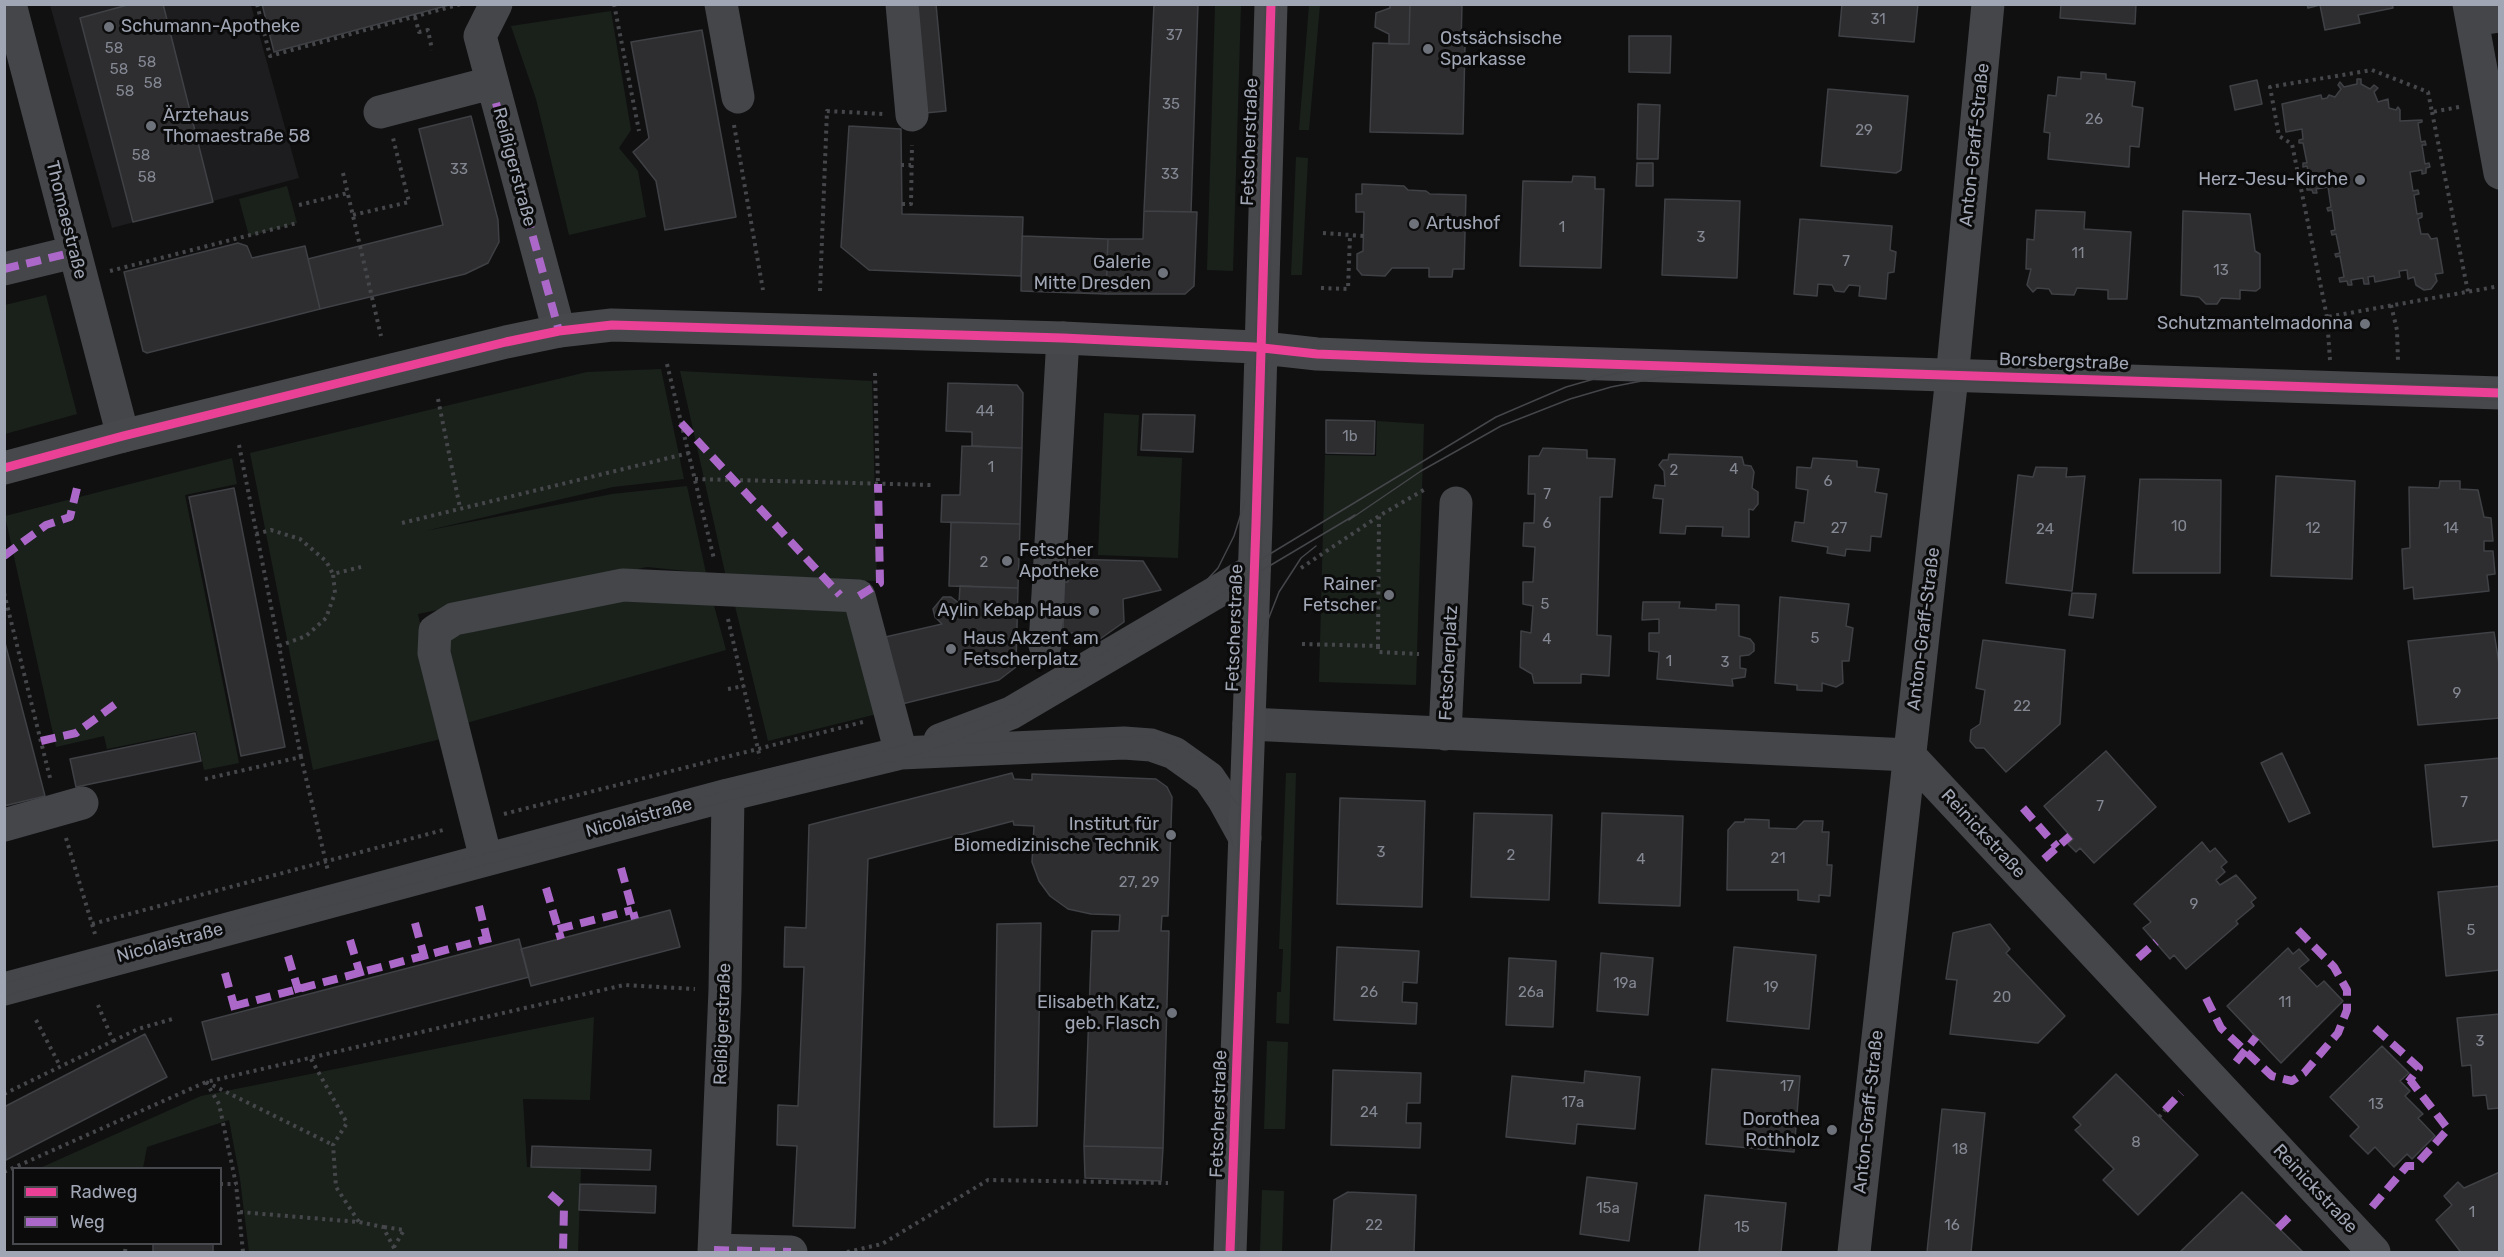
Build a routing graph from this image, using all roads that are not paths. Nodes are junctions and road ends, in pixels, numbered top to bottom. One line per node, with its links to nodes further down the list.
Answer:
1 (10, 4): 13 (street, Thomaestraße)
2 (496, 4): 8 (street, Reißigerstraße)
3 (721, 4): 9 (street)
4 (902, 4): 10 (street)
5 (1271, 4): 17 (main road, Fetscherstraße)
6 (1988, 4): 18 (street, Anton-Graff-Straße)
7 (2480, 13): 12 (street)
8 (494, 93): 11 (street); 15 (street, Reißigerstraße)
9 (738, 97)
10 (912, 116)
11 (386, 122)
12 (2499, 173)
13 (77, 265): 14 (street); 20 (street, Thomaestraße)
14 (4, 269)
15 (559, 331): 16 (main road, Borsbergstraße); 20 (main road, Borsbergstraße)
16 (1063, 338): 17 (main road, Borsbergstraße); 24 (street)
17 (1261, 347): 18 (main road, Borsbergstraße); 23 (main road, Fetscherstraße)
18 (1953, 375): 19 (main road, Borsbergstraße); 28 (street, Anton-Graff-Straße)
19 (2499, 393)
20 (123, 436): 21 (main road, Borsbergstraße)
21 (4, 468)
22 (1456, 503): 26 (street, Fetscherplatz)
23 (1254, 570): 25 (main road, Fetscherstraße); 27 (street)
24 (1045, 645)
25 (1249, 724): 26 (street, Fetscherplatz); 32 (main road, Fetscherstraße)
26 (1445, 734): 28 (street)
27 (901, 753): 29 (street, Nicolaistraße); 32 (street, Nicolaistraße); 33 (street)
28 (1909, 755): 38 (street, Anton-Graff-Straße); 39 (street, Reinickstraße)
29 (728, 795): 33 (street, Nicolaistraße); 35 (street, Reißigerstraße)
30 (82, 803): 31 (street)
31 (4, 825)
32 (1245, 838): 37 (main road, Fetscherstraße)
33 (486, 860): 34 (street, Nicolaistraße)
34 (4, 989)
35 (714, 1251): 36 (street)
36 (791, 1252)
37 (1230, 1252)
38 (1854, 1252)
39 (2374, 1252)

